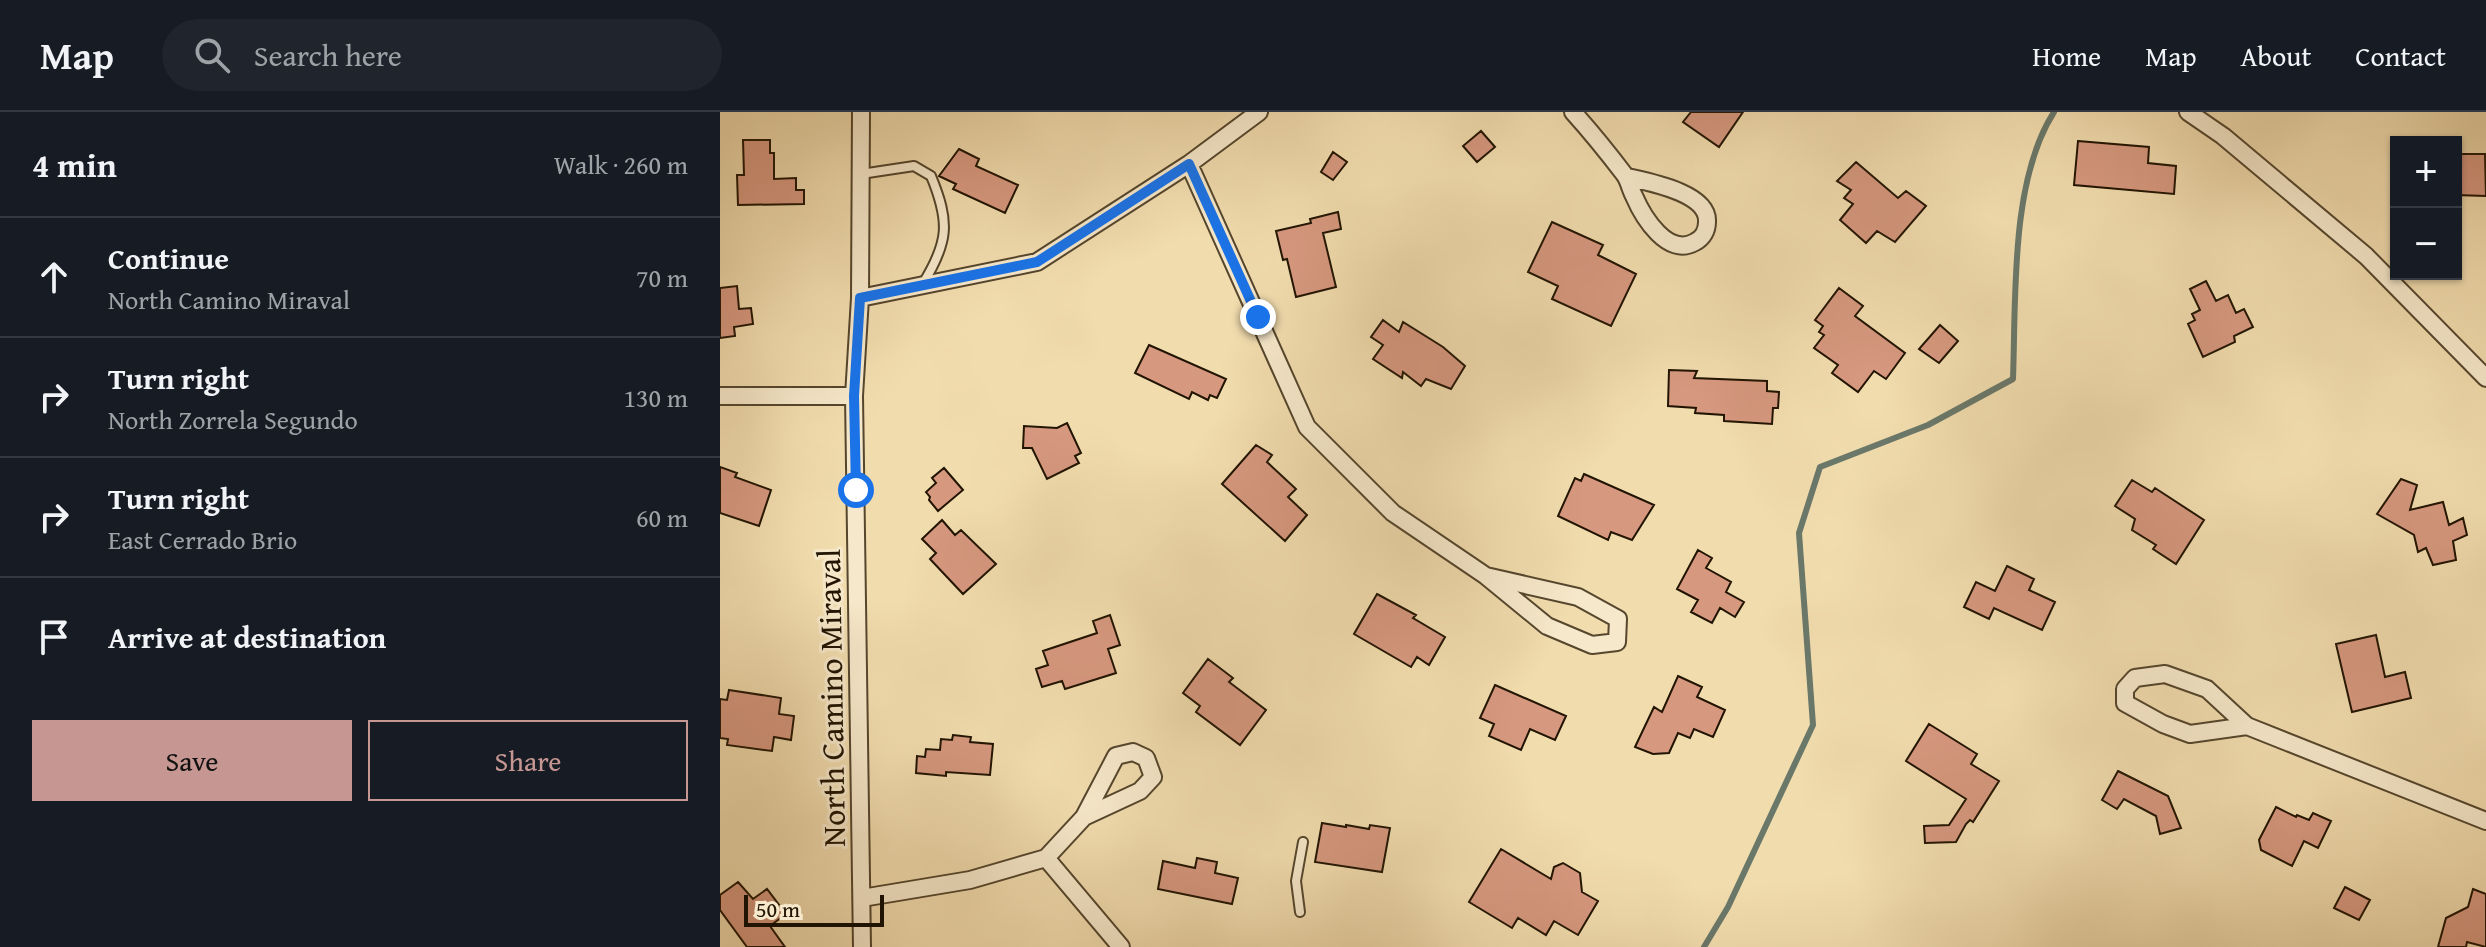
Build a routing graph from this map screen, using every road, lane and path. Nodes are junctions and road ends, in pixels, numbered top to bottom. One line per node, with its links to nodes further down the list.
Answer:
1 (861, 112): 6 (street, North Camino Miraval)
2 (1259, 112): 5 (street)
3 (1573, 112): 7 (street)
4 (2188, 112): 10 (street)
5 (1189, 164): 8 (street); 14 (street)
6 (860, 174): 8 (lane); 9 (street, North Camino Miraval)
7 (1627, 177): 7 (street)
8 (921, 285): 9 (street)
9 (860, 298): 13 (street, North Camino Miraval)
10 (2480, 368): 11 (street)
11 (2486, 378)
12 (720, 396): 13 (street)
13 (854, 396): 20 (street, North Camino Miraval)
14 (1486, 576): 14 (street)
15 (2247, 726): 15 (street); 17 (street)
16 (1084, 817): 16 (street); 19 (street)
17 (2486, 821)
18 (1303, 842): 21 (lane)
19 (1046, 858): 20 (street); 23 (street)
20 (862, 898): 22 (street, North Camino Miraval)
21 (1300, 912)
22 (862, 947)
23 (1121, 947)

